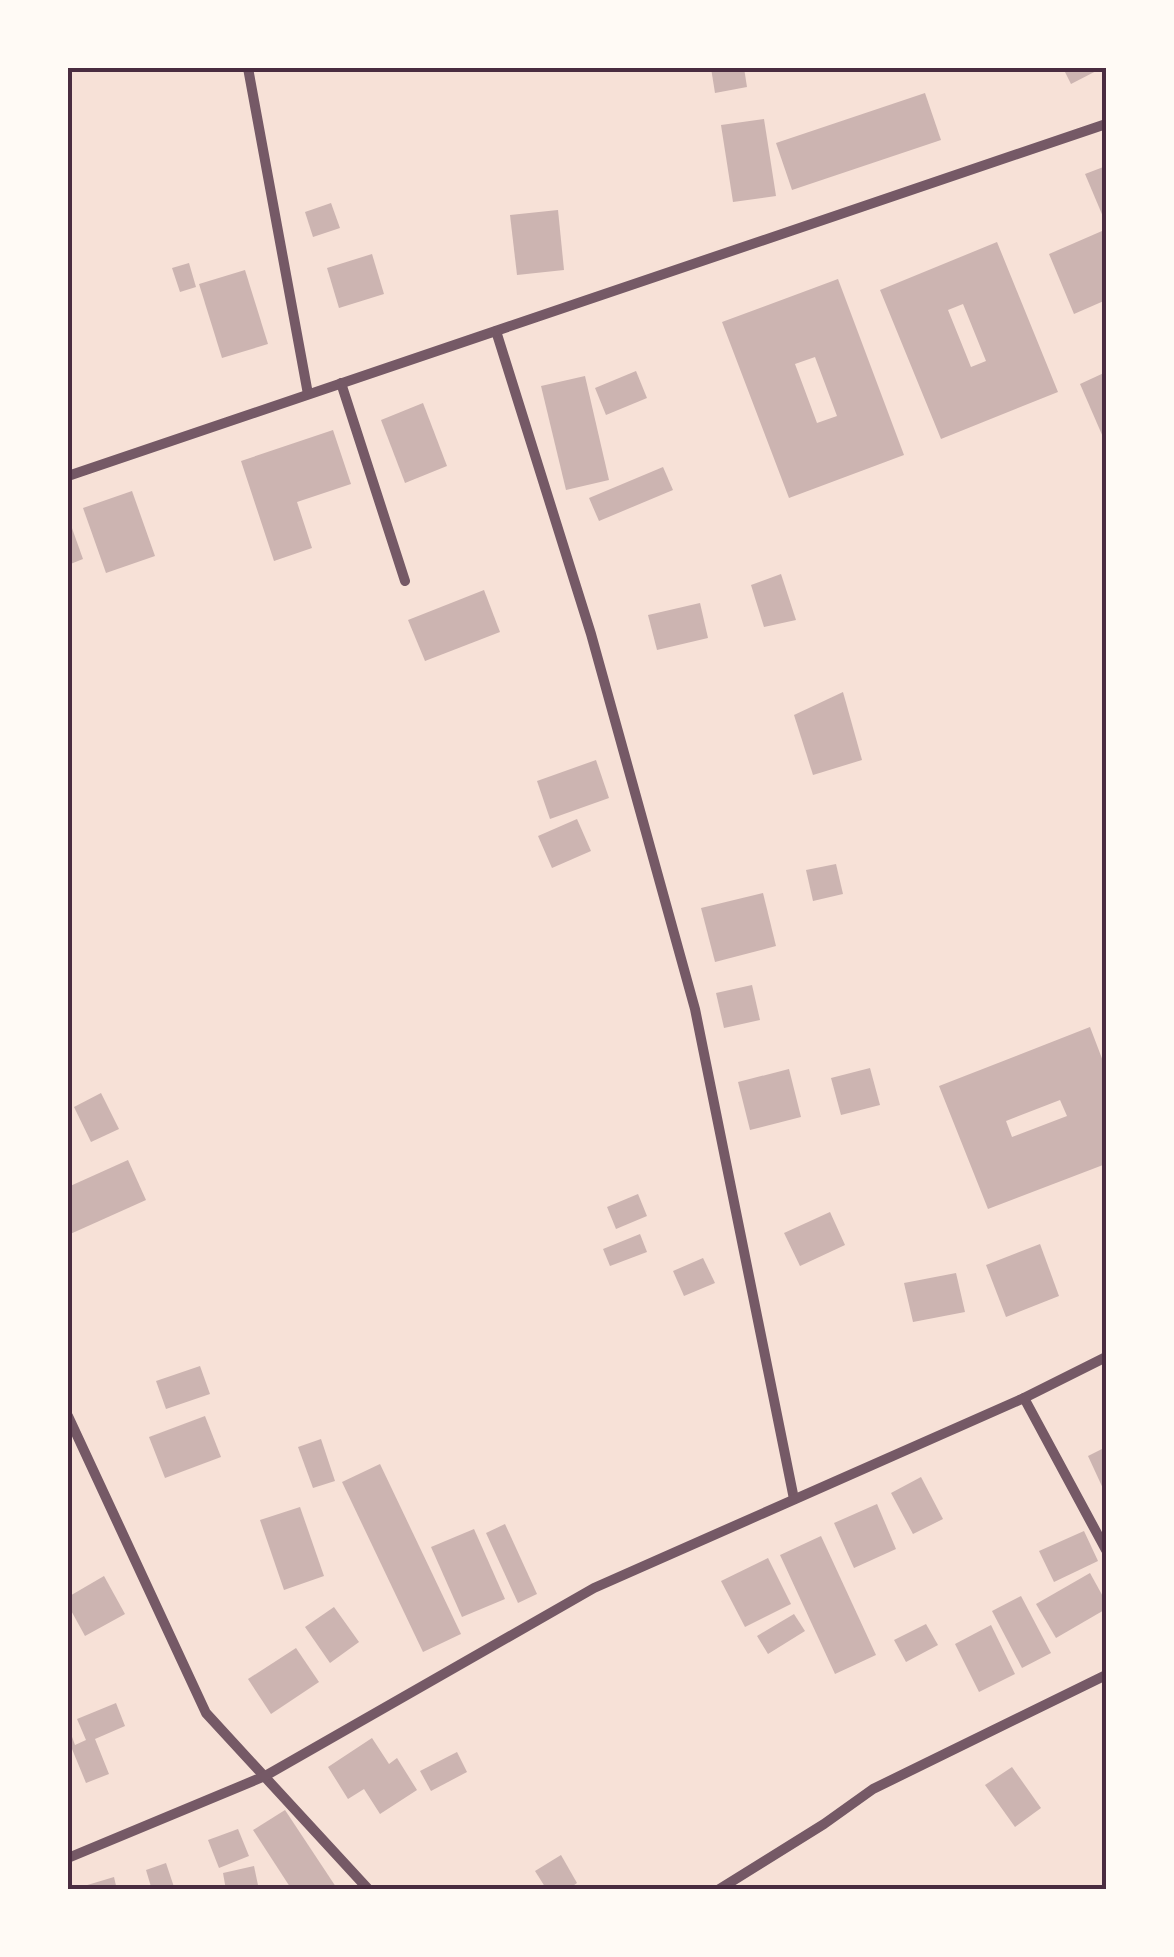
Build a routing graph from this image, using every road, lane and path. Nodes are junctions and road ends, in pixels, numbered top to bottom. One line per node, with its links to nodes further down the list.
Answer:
1 (248, 68): 5 (street)
2 (1106, 124): 3 (street)
3 (496, 331): 4 (street); 11 (street)
4 (341, 383): 5 (street); 7 (street)
5 (308, 394): 6 (street)
6 (68, 476)
7 (405, 582)
8 (1106, 1357): 9 (street)
9 (1024, 1398): 11 (street); 12 (street)
10 (68, 1416): 14 (street)
11 (794, 1500): 14 (street)
12 (1106, 1550)
13 (1106, 1675): 17 (street)
14 (264, 1776): 15 (street); 16 (street)
15 (68, 1858)
16 (370, 1890)
17 (718, 1890)

